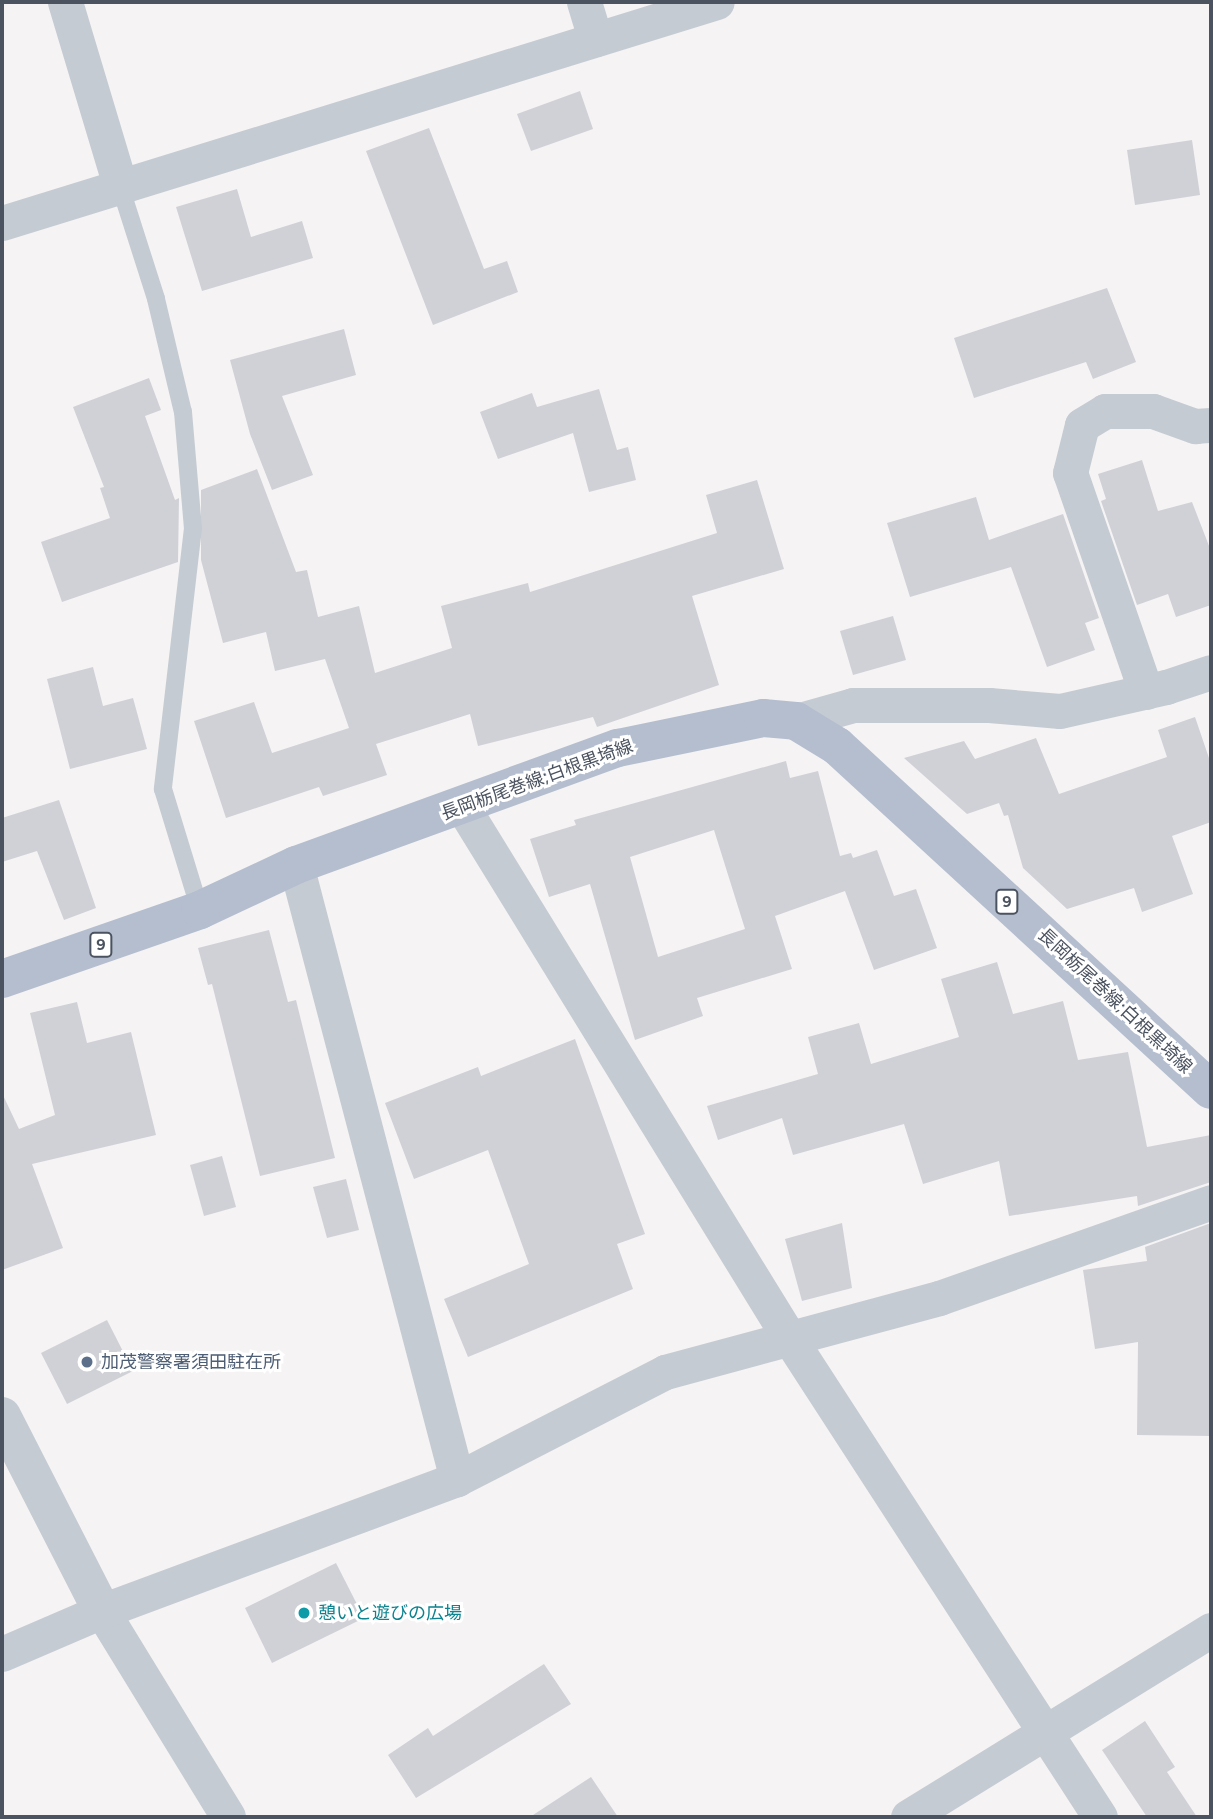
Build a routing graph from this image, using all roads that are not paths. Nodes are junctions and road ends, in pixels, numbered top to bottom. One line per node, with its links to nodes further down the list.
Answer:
1 (65, 2): 5 (street)
2 (584, 2): 4 (street)
3 (717, 2): 4 (street)
4 (595, 39): 5 (street)
5 (121, 189): 6 (street); 13 (lane)
6 (2, 223)
7 (1211, 425): 9 (street)
8 (1211, 672): 9 (street)
9 (1146, 692): 10 (street)
10 (796, 721): 11 (main road, 長岡栃尾巻線;白根黒埼線 / 9); 15 (main road, 長岡栃尾巻線;白根黒埼線 / 9)
11 (463, 806): 12 (main road, 長岡栃尾巻線;白根黒埼線 / 9); 17 (street)
12 (296, 866): 13 (main road, 長岡栃尾巻線;白根黒埼線 / 9); 19 (street)
13 (200, 910): 14 (main road, 長岡栃尾巻線;白根黒埼線 / 9)
14 (2, 979)
15 (1211, 1090)
16 (1211, 1202): 17 (street)
17 (788, 1336): 19 (street); 23 (street)
18 (2, 1416): 20 (street)
19 (457, 1479): 20 (street)
20 (103, 1611): 22 (street); 24 (street)
21 (1211, 1630): 23 (street)
22 (2, 1654)
23 (1046, 1731): 25 (street); 26 (street)
24 (228, 1817)
25 (908, 1817)
26 (1100, 1817)

